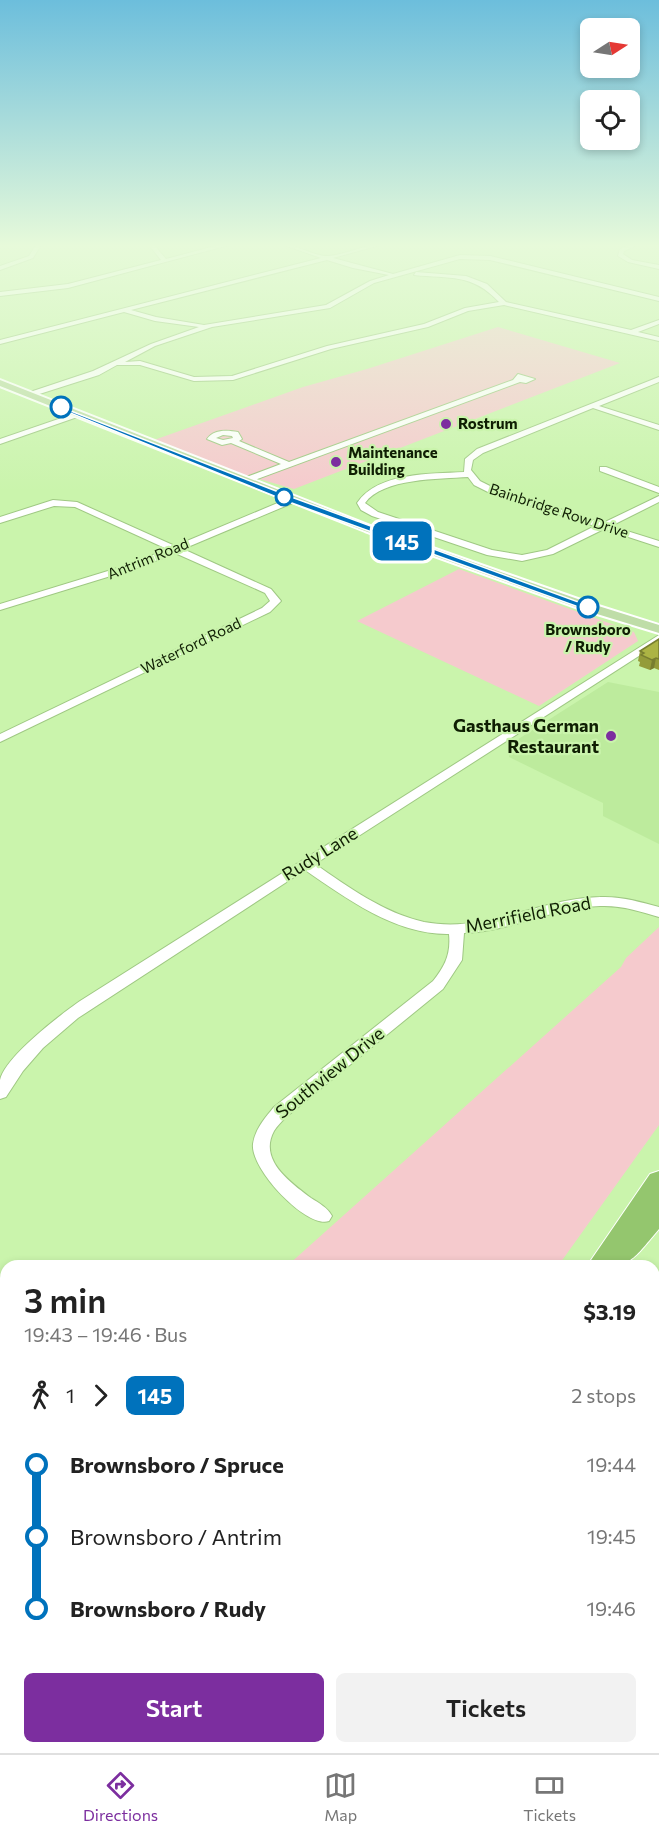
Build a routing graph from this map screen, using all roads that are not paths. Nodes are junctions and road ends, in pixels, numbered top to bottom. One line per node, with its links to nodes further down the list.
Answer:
1 (59, 327): 10 (street)
2 (183, 327): 7 (street)
3 (198, 327): 7 (street)
4 (422, 327): 12 (street)
5 (604, 327): 8 (street)
6 (646, 327): 8 (street)
7 (188, 328): 11 (street)
8 (630, 333): 9 (street)
9 (659, 339)
10 (0, 342)
11 (132, 355): 12 (street); 13 (street)
12 (140, 363): 13 (street)
13 (115, 364): 17 (street)
14 (659, 379): 18 (street, Bainbridge Row Drive)
15 (519, 380): 23 (street)
16 (0, 383): 17 (main road)
17 (30, 395): 19 (main road)
18 (593, 406): 20 (street); 25 (street, Bainbridge Row Drive)
19 (79, 415): 21 (street); 26 (main road)
20 (659, 428)
21 (0, 442)
22 (234, 442): 23 (street)
23 (290, 465): 26 (street)
24 (603, 469): 27 (street)
25 (469, 474): 31 (street, Bainbridge Row Drive); 31 (street)
26 (244, 481): 28 (main road)
27 (659, 490)
28 (292, 500): 33 (street, Antrim Road); 35 (main road)
29 (659, 500): 31 (street)
30 (0, 520): 33 (street)
31 (605, 526): 32 (street, Bainbridge Row Drive)
32 (659, 544)
33 (175, 549): 34 (street, Antrim Road); 37 (street, Waterford Road)
34 (0, 607)
35 (659, 629)
36 (659, 638): 38 (street, Rudy Lane)
37 (0, 738)
38 (305, 864): 40 (street, Merrifield Road); 41 (street, Rudy Lane)
39 (659, 912): 40 (street, Merrifield Road)
40 (456, 929): 44 (street, Southview Drive)
41 (0, 1093)
42 (659, 1180): 45 (highway)
43 (659, 1211): 46 (highway)
44 (323, 1216)
45 (604, 1260)
46 (615, 1260)

